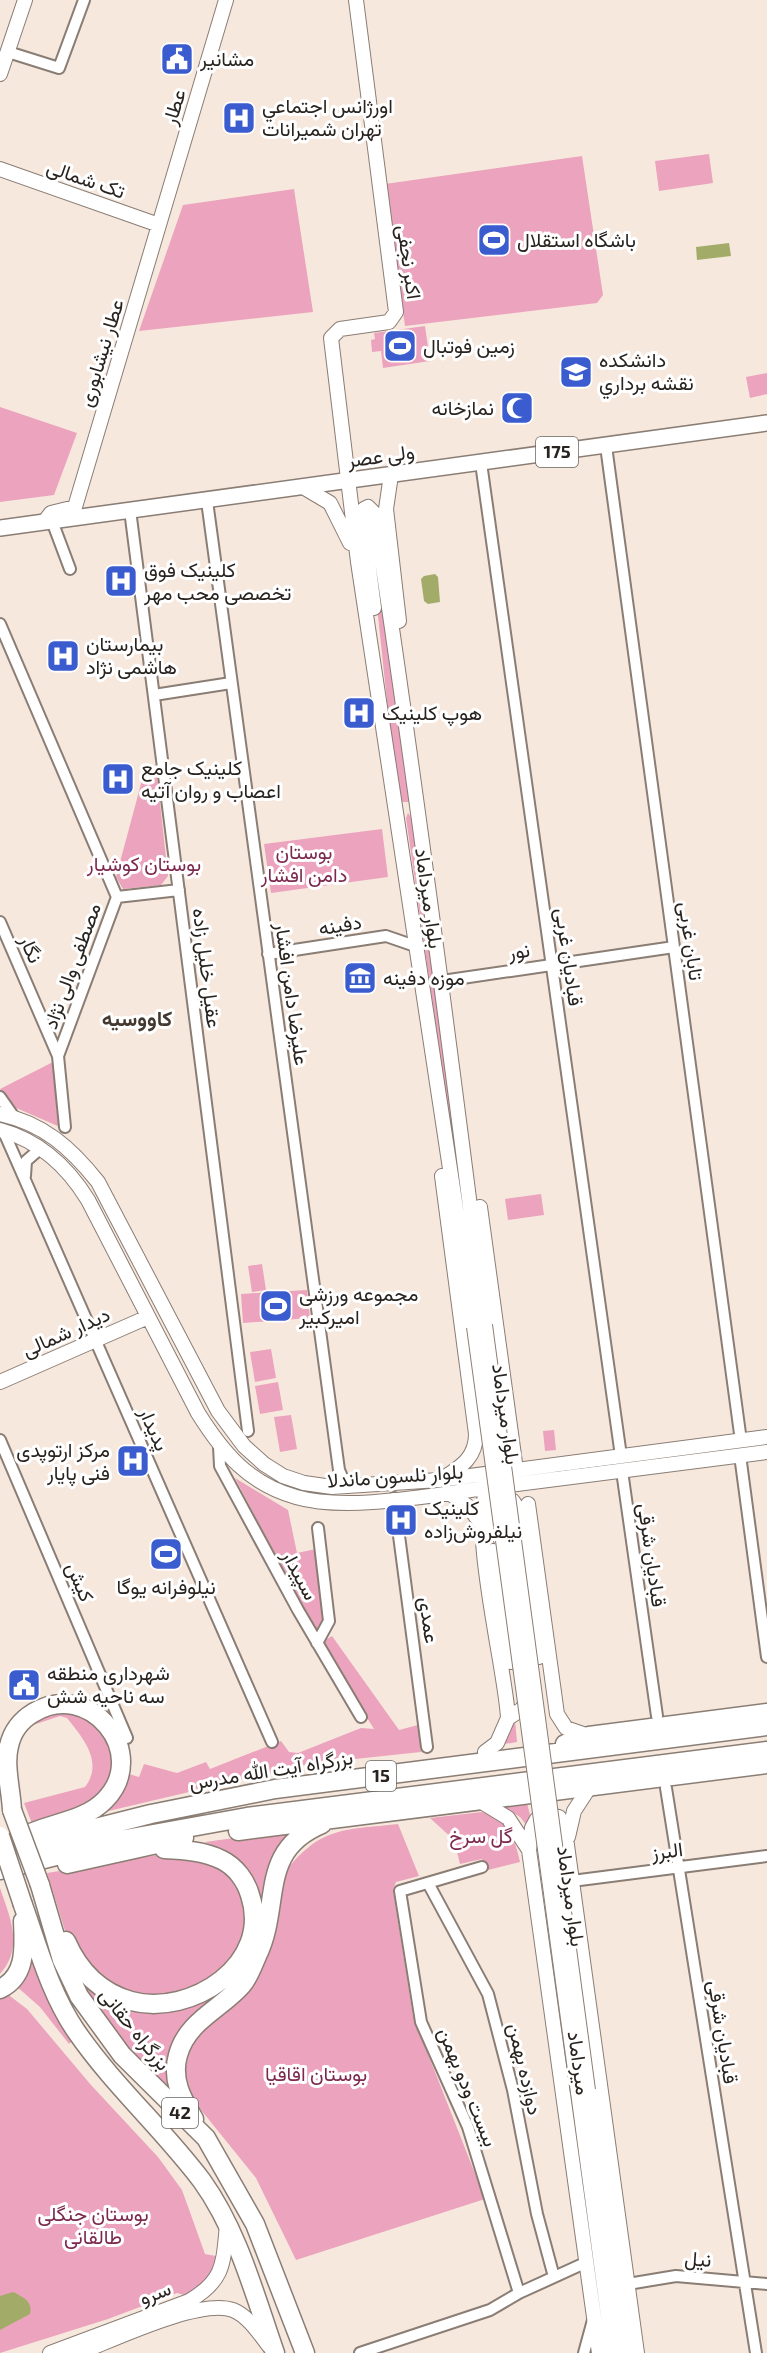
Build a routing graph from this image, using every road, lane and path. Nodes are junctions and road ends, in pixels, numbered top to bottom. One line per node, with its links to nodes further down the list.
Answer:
1 (25, 0): 5 (main road)
2 (84, 0): 5 (street)
3 (226, 0): 8 (main road, عطار)
4 (356, 0): 13 (main road, اکبر نجفی)
5 (8, 52): 6 (main road)
6 (0, 74)
7 (0, 169): 8 (main road, تک شمالی)
8 (159, 225): 17 (main road, عطار نیشابوری)
9 (767, 423): 10 (main road, ولی عصر / 175)
10 (606, 446): 11 (main road, ولی عصر / 175); 32 (street, تابان غربی)
11 (481, 463): 12 (main road, ولی عصر / 175); 34 (street, قبادیان غربی)
12 (391, 475): 13 (main road, ولی عصر / 175); 23 (main road)
13 (345, 482): 14 (main road, ولی عصر / 175); 19 (main road, بلوار میرداماد)
14 (303, 487): 15 (main road, ولی عصر / 175); 19 (main road)
15 (207, 501): 16 (main road, ولی عصر / 175); 24 (street, علیرضا دامن افشار)
16 (130, 510): 17 (main road, ولی عصر / 175); 25 (street, عقیل خلیل زاده)
17 (48, 521): 18 (main road, ولی عصر / 175); 20 (street)
18 (0, 528)
19 (358, 562): 22 (main road, بلوار میرداماد)
20 (70, 569)
21 (0, 624): 29 (street, مصطفی والی نژاد)
22 (372, 642): 23 (main road, بلوار میرداماد); 27 (main road, بلوار میرداماد)
23 (395, 659): 26 (main road, بلوار میرداماد)
24 (231, 683): 25 (street); 33 (street, علیرضا دامن افشار)
25 (154, 695): 28 (street, عقیل خلیل زاده)
26 (420, 824): 27 (main road); 35 (main road, بلوار میرداماد)
27 (401, 844): 31 (main road, بلوار میرداماد)
28 (179, 890): 29 (street); 52 (street, عقیل خلیل زاده)
29 (117, 897): 36 (street, مصطفی والی نژاد)
30 (0, 922): 36 (street, نگار)
31 (415, 946): 33 (street, دفینه); 39 (main road, بلوار میرداماد)
32 (674, 947): 34 (street, نور); 55 (street, تابان غربی)
33 (268, 954): 66 (street, علیرضا دامن افشار)
34 (552, 964): 35 (street, نور); 59 (street, قبادیان غربی)
35 (442, 981): 37 (main road, بلوار میرداماد)
36 (58, 1056): 42 (street, مصطفی والی نژاد)
37 (453, 1074): 47 (main road, بلوار میرداماد); 50 (main road)
38 (0, 1097): 41 (street)
39 (441, 1112): 47 (main road, بلوار میرداماد); 51 (main road)
40 (0, 1114): 41 (main road, بلوار نلسون ماندلا)
41 (14, 1117): 66 (main road, بلوار نلسون ماندلا)
42 (64, 1127)
43 (1, 1130): 44 (main road, بلوار نلسون ماندلا); 45 (street, پدیدار)
44 (41, 1149): 45 (street); 46 (main road, بلوار نلسون ماندلا)
45 (26, 1182): 48 (street, پدیدار)
46 (148, 1317): 48 (main road, دیدار شمالی); 56 (main road, بلوار نلسون ماندلا)
47 (480, 1326): 102 (main road, بلوار میرداماد, bridge)
48 (95, 1340): 49 (main road, دیدار شمالی); 83 (street, پدیدار)
49 (0, 1382)
50 (508, 1412): 51 (main road); 60 (main road)
51 (474, 1415): 64 (main road)
52 (248, 1431)
53 (767, 1437): 55 (main road, بلوار نلسون ماندلا)
54 (0, 1440): 82 (street, کیش)
55 (741, 1441): 59 (main road, بلوار نلسون ماندلا)
56 (219, 1446): 69 (main road, بلوار نلسون ماندلا); 74 (street, سپیدار)
57 (767, 1452): 58 (main road, بلوار نلسون ماندلا)
58 (740, 1455): 61 (main road, بلوار نلسون ماندلا); 75 (street)
59 (621, 1456): 60 (main road, بلوار نلسون ماندلا)
60 (516, 1470): 62 (main road, بلوار نلسون ماندلا)
61 (622, 1471): 65 (main road, بلوار نلسون ماندلا); 77 (street, قبادیان شرقی)
62 (499, 1472): 63 (main road, بلوار نلسون ماندلا); 67 (main road)
63 (475, 1475): 64 (main road, بلوار نلسون ماندلا); 67 (main road)
64 (439, 1480): 66 (main road, بلوار نلسون ماندلا)
65 (547, 1481): 67 (main road, بلوار نلسون ماندلا); 70 (main road)
66 (354, 1486)
67 (481, 1489): 68 (main road, بلوار نلسون ماندلا); 72 (main road)
68 (449, 1493): 69 (main road, بلوار نلسون ماندلا); 72 (main road)
69 (394, 1498): 84 (street, عمدی)
70 (528, 1503): 71 (main road); 81 (main road)
71 (520, 1517): 79 (main road); 102 (main road, bridge)
72 (484, 1527): 79 (main road); 102 (main road, bridge)
73 (318, 1528): 74 (street)
74 (317, 1643): 78 (street, سپیدار)
75 (767, 1657)
76 (767, 1713): 81 (highway)
77 (657, 1716)
78 (361, 1717)
79 (508, 1718): 86 (main road)
80 (767, 1726): 92 (highway, بزرگراه آیت الله مدرس / 15)
81 (589, 1736): 86 (highway)
82 (127, 1737)
83 (272, 1742)
84 (427, 1747)
85 (767, 1751): 96 (highway, 15)
86 (485, 1752): 92 (highway)
87 (767, 1764): 89 (highway)
88 (0, 1775): 93 (highway, بزرگراه حقانی / 42)
89 (589, 1788): 91 (highway); 97 (main road)
90 (666, 1788): 104 (street, قبادیان شرقی)
91 (480, 1801): 94 (highway); 99 (main road, میرداماد)
92 (199, 1803): 100 (highway, بزرگراه آیت الله مدرس / 15)
93 (12, 1810): 100 (highway); 108 (highway, بزرگراه حقانی / 42, bridge)
94 (353, 1817): 98 (highway); 116 (highway)
95 (0, 1836): 109 (highway, 42, bridge)
96 (120, 1840): 98 (highway); 105 (highway, 15)
97 (567, 1845): 99 (main road); 106 (main road, میرداماد)
98 (150, 1848): 105 (highway); 108 (highway)
99 (529, 1850): 111 (main road, میرداماد)
100 (0, 1851)
101 (767, 1856): 104 (street, البرز)
102 (552, 1865): 115 (main road, بلوار میرداماد, bridge)
103 (482, 1867): 107 (street)
104 (679, 1867): 106 (street, البرز); 120 (street, قبادیان شرقی)
105 (0, 1871)
106 (572, 1881): 110 (main road, میرداماد)
107 (428, 1883): 119 (street, دوازده بهمن); 123 (street, بیست ودو بهمن)
108 (40, 1885): 116 (highway, بزرگراه حقانی / 42)
109 (23, 1905): 114 (highway); 117 (highway, 42)
110 (579, 1935): 111 (main road); 112 (main road, میرداماد)
111 (542, 1937): 113 (main road, میرداماد)
112 (584, 1970): 113 (main road); 121 (main road, میرداماد)
113 (549, 1987): 118 (main road, میرداماد)
114 (0, 1989)
115 (583, 2091): 132 (main road, بلوار میرداماد); 133 (main road, بلوار میرداماد)
116 (206, 2138): 128 (highway, بزرگراه حقانی / 42)
117 (227, 2225): 125 (main road, سرو); 127 (highway, 42)
118 (587, 2262): 119 (street); 124 (main road, میرداماد)
119 (554, 2277): 123 (street)
120 (745, 2281): 121 (street, نیل); 122 (street, نیل); 135 (street, قبادیان شرقی)
121 (628, 2284): 134 (main road, میرداماد)
122 (767, 2284)
123 (519, 2293): 129 (street)
124 (594, 2317): 130 (street); 131 (main road, میرداماد)
125 (50, 2353)
126 (79, 2353): 127 (main road, سرو)
127 (275, 2353)
128 (305, 2353)
129 (360, 2353)
130 (584, 2353)
131 (599, 2353)
132 (613, 2353)
133 (624, 2353)
134 (637, 2353)
135 (756, 2353)

